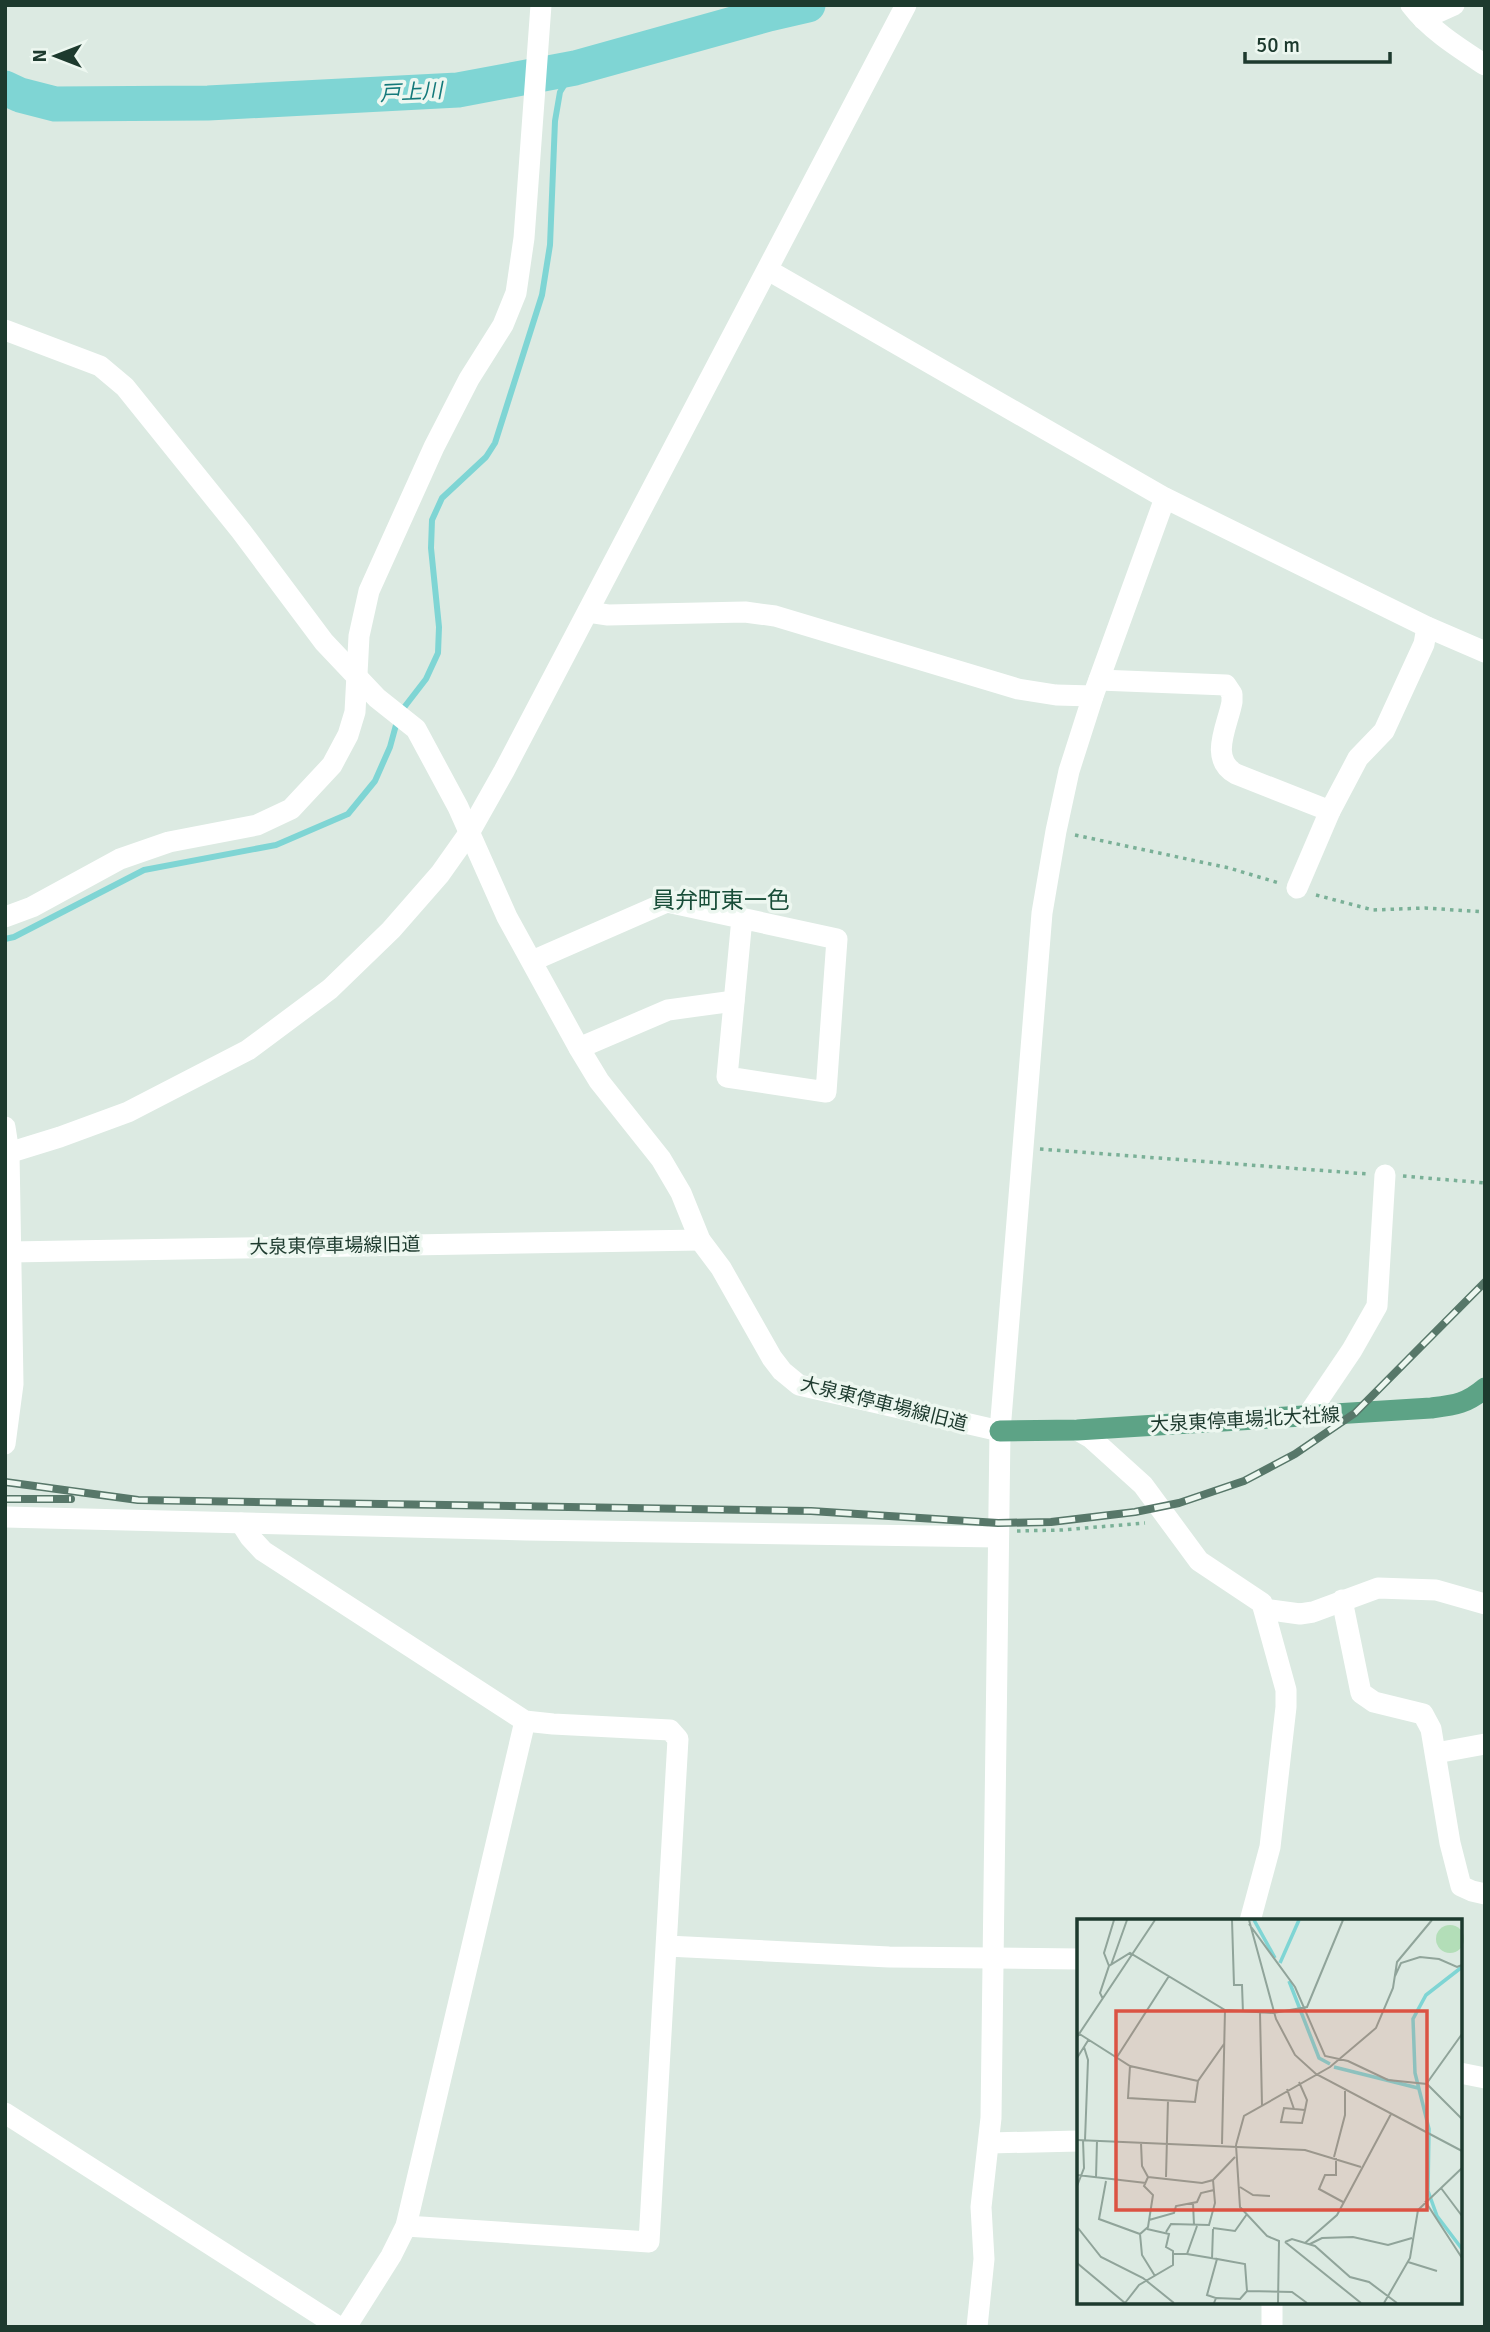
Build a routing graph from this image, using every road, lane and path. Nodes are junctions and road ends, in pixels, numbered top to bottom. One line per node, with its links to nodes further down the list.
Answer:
1 (541, 5): 12 (street)
2 (906, 5): 6 (street)
3 (1454, 5): 4 (street)
4 (1417, 12): 5 (street)
5 (1485, 65)
6 (768, 270): 8 (street); 9 (street)
7 (5, 330): 12 (street)
8 (1165, 498): 10 (street); 13 (street)
9 (588, 612): 13 (street); 16 (street)
10 (1427, 627): 11 (street); 14 (street)
11 (1485, 652)
12 (358, 680): 16 (street); 19 (street)
13 (1096, 688): 14 (street); 15 (street)
14 (1330, 811): 17 (street)
15 (1056, 831): 17 (path); 25 (street)
16 (469, 834): 21 (street); 26 (street)
17 (1297, 888): 18 (path)
18 (1485, 912)
19 (5, 917)
20 (742, 918): 21 (street); 22 (street); 22 (street)
21 (532, 961): 23 (street)
22 (734, 1001): 23 (street)
23 (579, 1048): 29 (street)
24 (5, 1127): 26 (street)
25 (1023, 1148): 27 (path); 35 (street)
26 (7, 1153): 30 (street)
27 (1385, 1175): 28 (path); 33 (street)
28 (1485, 1183)
29 (701, 1240): 30 (street, 大泉東停車場線旧道); 35 (street, 大泉東停車場線旧道)
30 (10, 1252): 31 (street)
31 (9, 1384): 36 (street)
32 (1485, 1388): 33 (main road, 大泉東停車場北大社線)
33 (1308, 1415): 34 (main road, 大泉東停車場北大社線)
34 (1077, 1430): 35 (main road, 大泉東停車場北大社線); 38 (street)
35 (1000, 1431): 40 (street)
36 (5, 1444)
37 (5, 1517): 39 (street)
38 (1168, 1518): 40 (path); 43 (street)
39 (241, 1523): 40 (street); 44 (street)
40 (998, 1534): 50 (street)
41 (1342, 1600): 42 (street); 43 (street); 46 (street)
42 (1485, 1604)
43 (1264, 1609): 48 (street)
44 (525, 1721): 49 (street); 57 (street)
45 (1485, 1744): 46 (street)
46 (1436, 1753): 47 (street)
47 (1485, 1894)
48 (1251, 1919)
49 (667, 1947): 50 (street); 57 (street)
50 (992, 1959): 51 (street); 56 (street)
51 (1077, 1959)
52 (1462, 2073): 53 (street)
53 (1485, 2078)
54 (5, 2113): 59 (street)
55 (1077, 2141): 56 (street)
56 (989, 2143): 61 (street)
57 (406, 2226): 60 (street)
58 (1272, 2304): 62 (street)
59 (339, 2327)
60 (346, 2327)
61 (977, 2327)
62 (1272, 2327)

